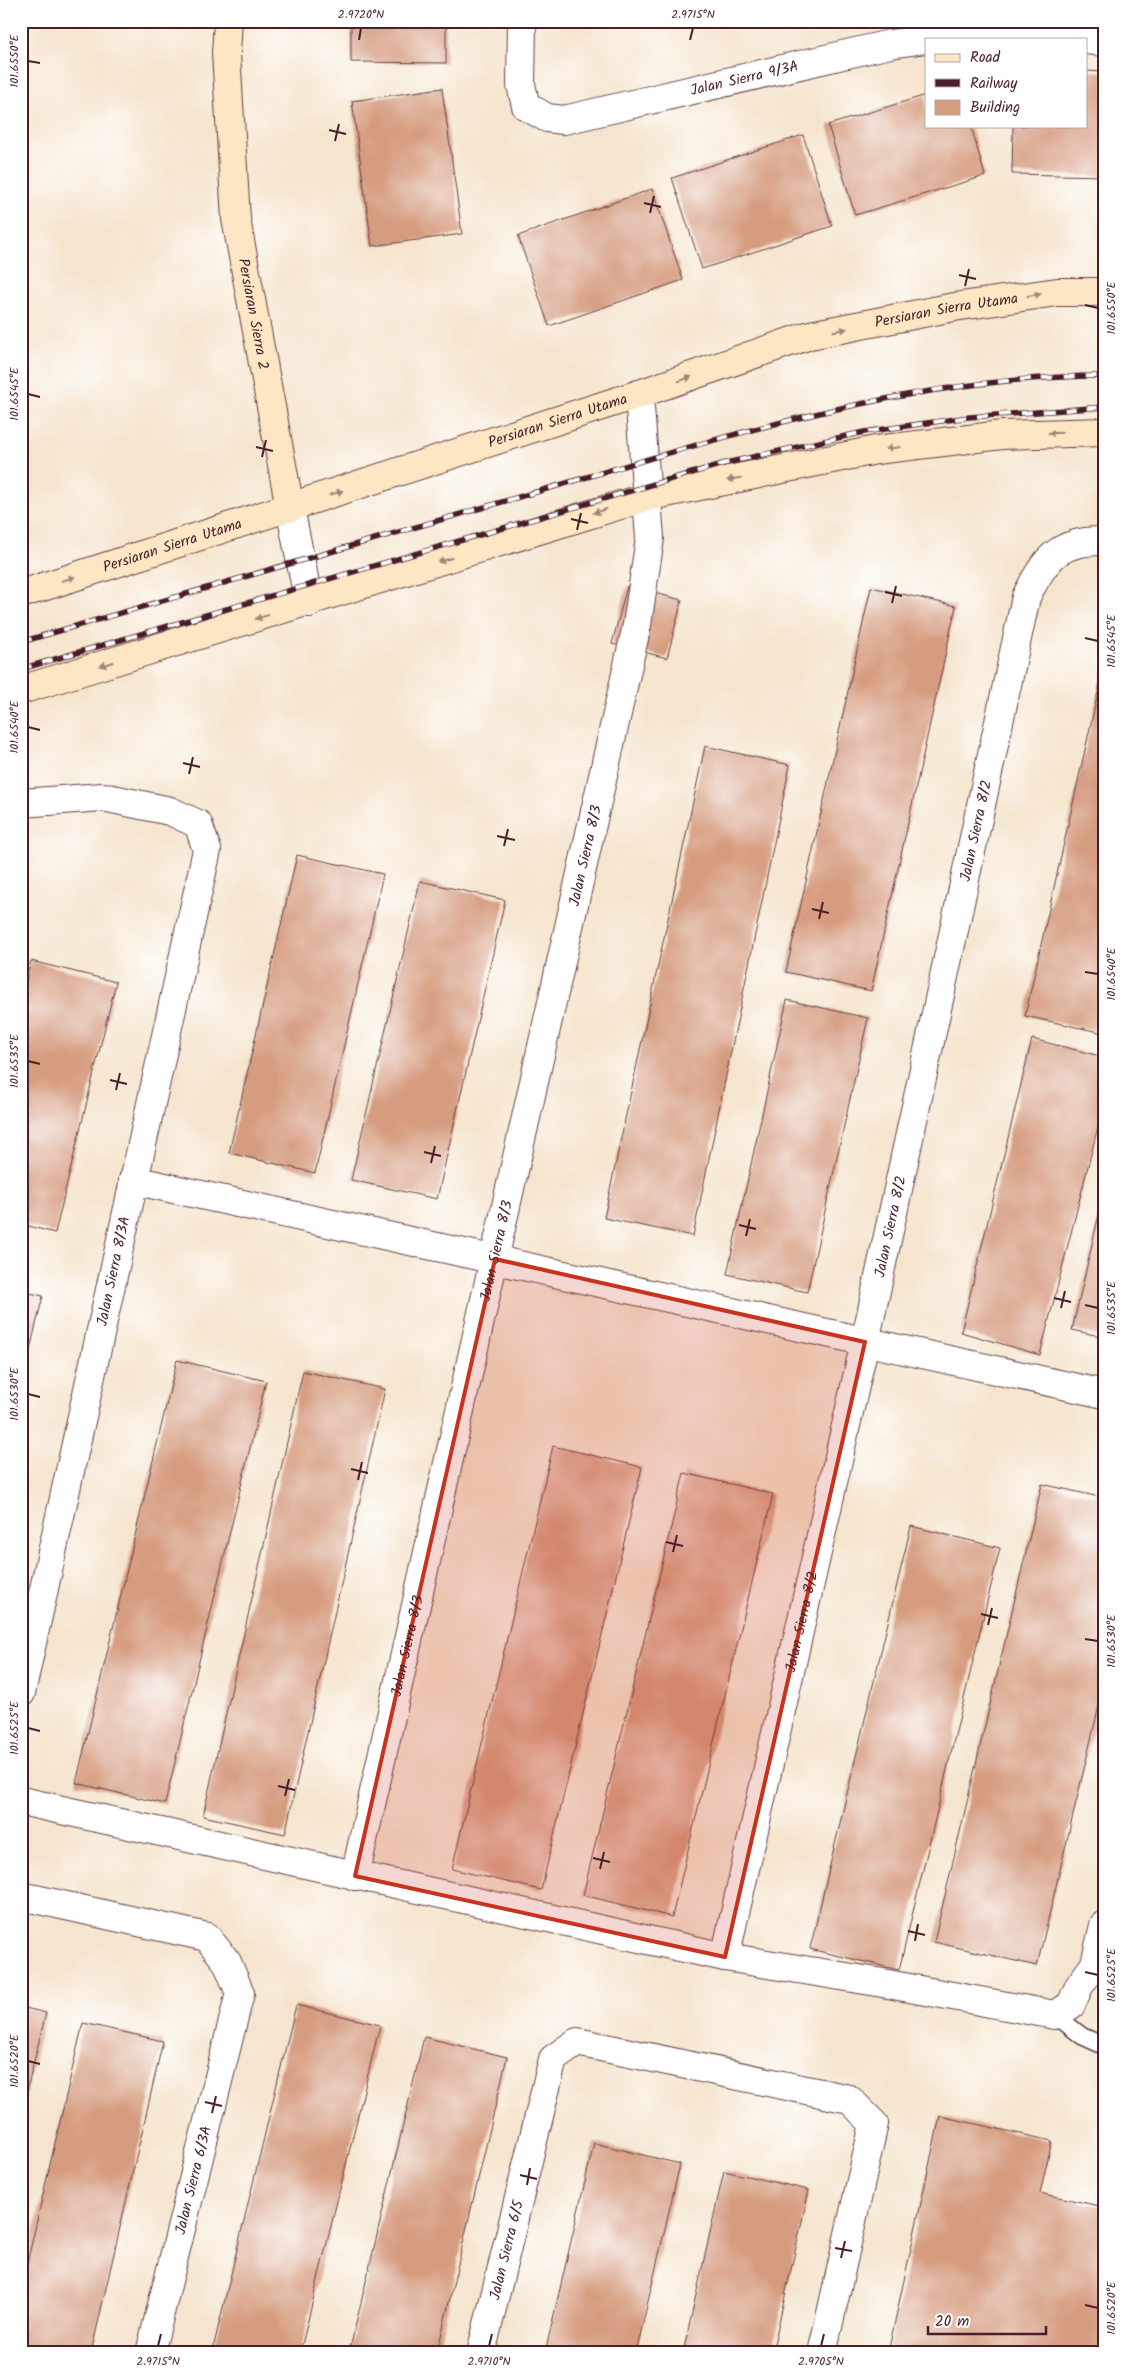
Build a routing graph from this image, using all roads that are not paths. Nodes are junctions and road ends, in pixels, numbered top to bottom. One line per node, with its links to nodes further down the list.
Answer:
1 (228, 21): 13 (main road, Persiaran Sierra 2)
2 (522, 21): 3 (street, Jalan Sierra 9/3A)
3 (892, 32): 6 (street, Jalan Sierra 9/3A)
4 (940, 38): 5 (street)
5 (1062, 38)
6 (925, 39)
7 (1088, 40): 8 (street)
8 (1104, 42)
9 (1104, 292): 10 (main road, Persiaran Sierra Utama, one-way to 9)
10 (639, 394): 12 (street, Jalan Sierra 8/3); 13 (main road, Persiaran Sierra Utama, one-way to 10)
11 (1104, 432): 12 (main road, one-way to 12)
12 (646, 497): 16 (main road, one-way to 16); 20 (street, Jalan Sierra 8/3)
13 (290, 508): 15 (main road, Persiaran Sierra Utama, one-way to 13); 16 (street, Persiaran Sierra 2)
14 (1104, 541): 21 (street, Jalan Sierra 8/2)
15 (21, 594)
16 (309, 603): 17 (main road, one-way to 17)
17 (21, 690)
18 (21, 803): 19 (street, Jalan Sierra 8/3A)
19 (133, 1180): 20 (street); 23 (street, Jalan Sierra 8/3A)
20 (495, 1260): 21 (street); 25 (street, Jalan Sierra 8/3)
21 (865, 1342): 22 (street); 28 (street, Jalan Sierra 8/2)
22 (1104, 1394)
23 (21, 1694)
24 (21, 1801): 25 (street)
25 (355, 1876): 28 (street)
26 (21, 1896): 31 (street, Jalan Sierra 6/3A)
27 (1104, 1926): 29 (street)
28 (725, 1957): 29 (street)
29 (1055, 2015): 30 (lane)
30 (1104, 2046)
31 (150, 2353)
32 (482, 2353): 33 (street, Jalan Sierra 6/5)
33 (822, 2353)

